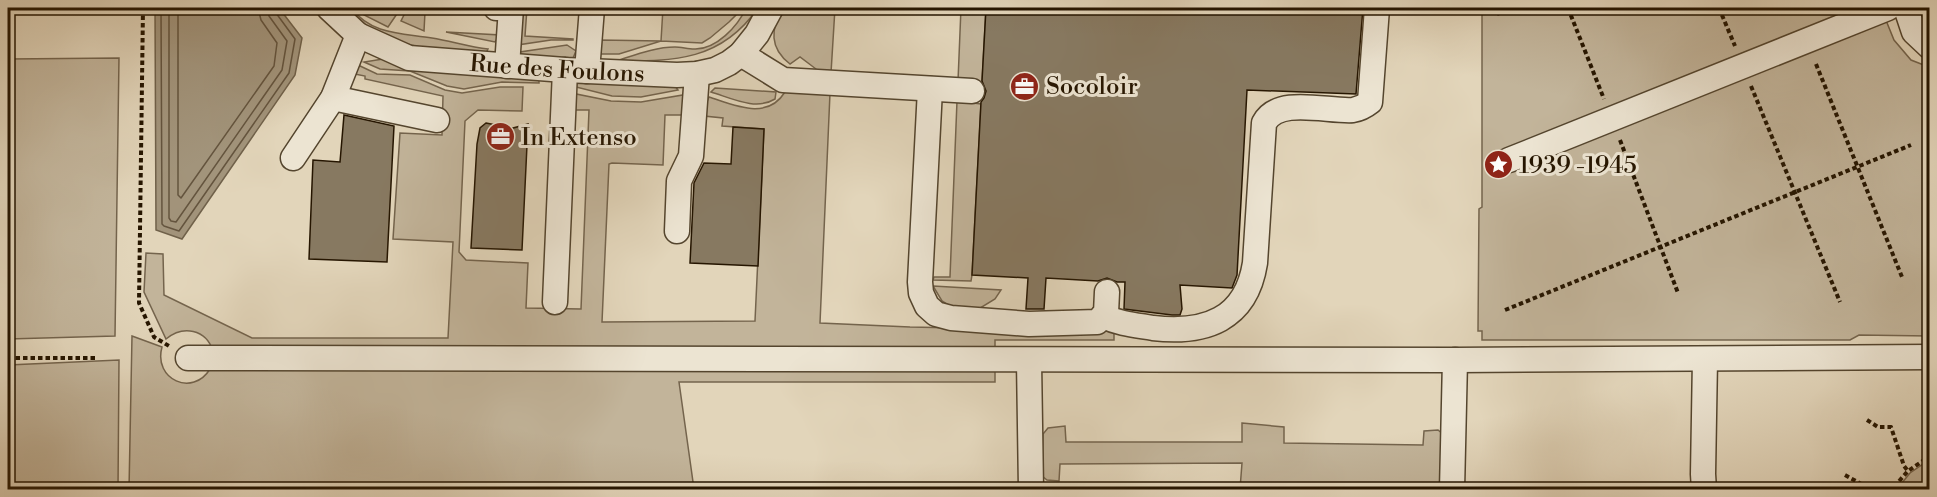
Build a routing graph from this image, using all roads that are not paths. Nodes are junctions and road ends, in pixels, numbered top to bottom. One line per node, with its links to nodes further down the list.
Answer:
1 (329, 8): 8 (street, Rue des Foulons)
2 (496, 8): 11 (street)
3 (592, 8): 12 (street)
4 (771, 8): 10 (street, Rue des Foulons)
5 (1377, 8): 23 (street)
6 (1888, 8): 19 (street)
7 (1906, 8): 9 (street)
8 (358, 35): 11 (street, Rue des Foulons); 16 (street)
9 (1929, 47)
10 (741, 54): 13 (street, Rue des Foulons); 14 (street)
11 (507, 66): 12 (street, Rue des Foulons)
12 (576, 71): 13 (street, Rue des Foulons); 22 (street)
13 (697, 74): 20 (street)
14 (930, 89): 15 (street); 23 (street)
15 (972, 91)
16 (333, 99): 17 (street); 18 (street)
17 (437, 120)
18 (292, 158)
19 (1509, 160)
20 (677, 231)
21 (1107, 292): 23 (street)
22 (555, 302)
23 (1103, 316)
24 (1929, 357): 26 (street)
25 (188, 358): 28 (street)
26 (1705, 358): 27 (street); 31 (street)
27 (1455, 360): 28 (street); 30 (street)
28 (1029, 361): 29 (street)
29 (1031, 489)
30 (1452, 489)
31 (1704, 489)

